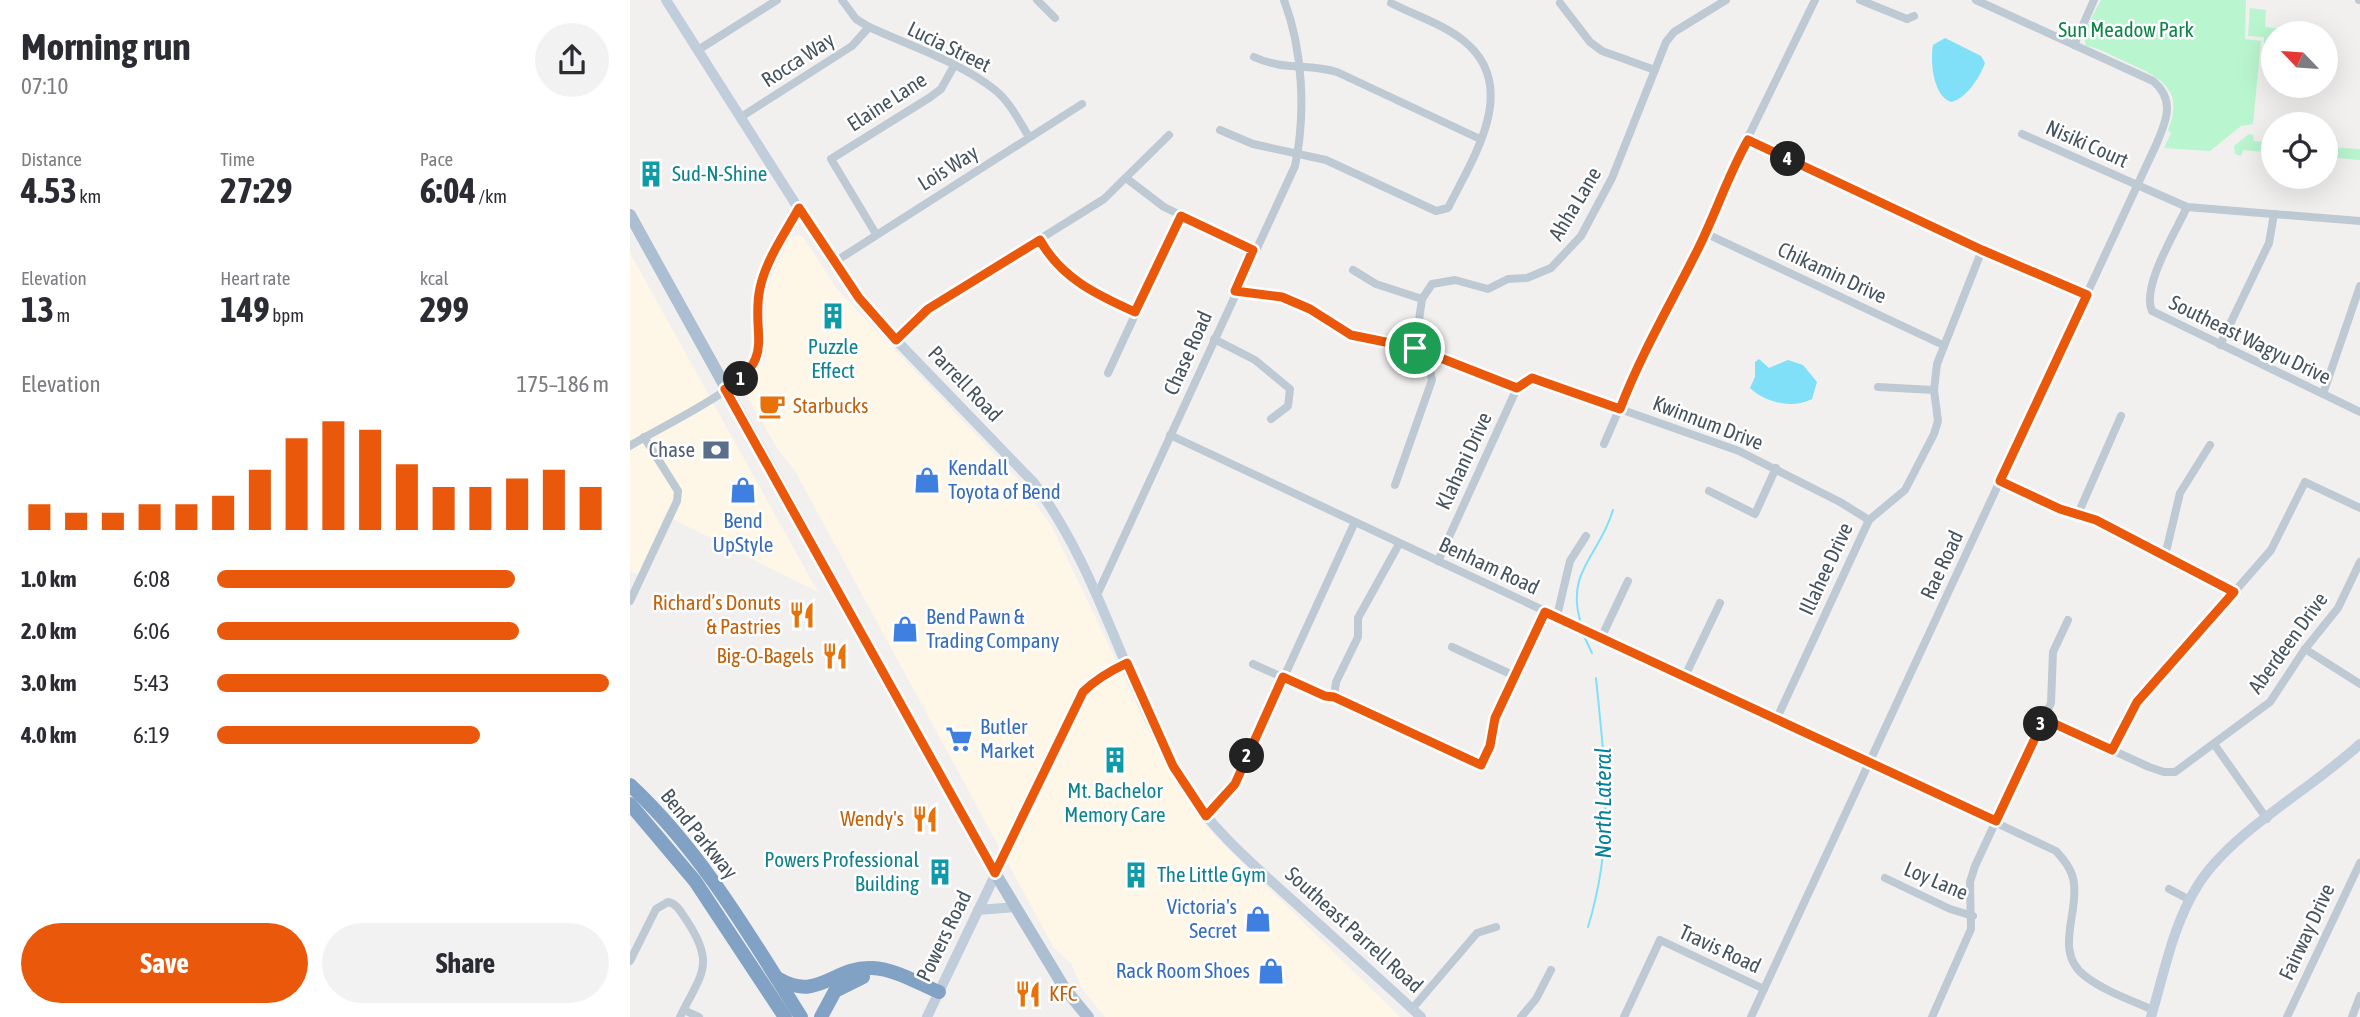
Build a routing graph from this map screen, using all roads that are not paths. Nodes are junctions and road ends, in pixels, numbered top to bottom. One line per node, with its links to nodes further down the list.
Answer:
1 (666, 0): 17 (street, Parrell Road)
2 (778, 0): 17 (street)
3 (842, 0): 15 (street, Lucia Street)
4 (1037, 0): 14 (street)
5 (1284, 0): 20 (street, Chase Road)
6 (1726, 0): 21 (street, Ahha Lane)
7 (1815, 0): 30 (street)
8 (1860, 0): 13 (street)
9 (1976, 0): 16 (street)
10 (2094, 0): 16 (street)
11 (1560, 3): 21 (street)
12 (1391, 4): 28 (street)
13 (1914, 16)
14 (1055, 18)
15 (869, 27): 19 (street, Lucia Street); 23 (street, Rocca Way)
16 (2074, 45): 34 (street, Rae Road)
17 (698, 50): 23 (street, Parrell Road)
18 (1254, 57): 20 (street)
19 (954, 66): 27 (street, Lucia Street); 42 (street, Elaine Lane)
20 (1298, 68): 28 (street); 32 (street, Chase Road)
21 (1655, 70): 51 (street, Ahha Lane)
22 (1082, 104): 27 (street, Lois Way)
23 (741, 117): 36 (street, Parrell Road)
24 (1220, 130): 32 (street)
25 (2022, 134): 34 (street, Nisiki Court)
26 (1169, 135): 31 (street)
27 (1029, 138): 42 (street, Lois Way)
28 (1480, 139): 32 (street)
29 (1149, 140): 31 (street)
30 (1748, 140): 41 (street); 45 (street)
31 (1156, 147): 33 (street)
32 (1297, 155): 44 (street, Chase Road)
33 (1126, 178): 39 (street); 43 (street)
34 (2138, 185): 35 (street, Nisiki Court); 50 (street, Rae Road)
35 (2187, 207): 37 (street, Nisiki Court); 56 (street, Southeast Wagyu Drive)
36 (799, 208): 46 (street, Parrell Road); 63 (street)
37 (2274, 214): 40 (street, Nisiki Court); 56 (street)
38 (630, 215): 63 (main road)
39 (1181, 216): 44 (street); 52 (street)
40 (2360, 221)
41 (1706, 233): 55 (street, Chikamin Drive); 66 (street)
42 (876, 234): 46 (street, Lois Way)
43 (1040, 240): 52 (street); 54 (street)
44 (1253, 250): 49 (street, Chase Road)
45 (1982, 250): 50 (street); 55 (street, Illahee Drive)
46 (833, 263): 54 (street, Parrell Road)
47 (1353, 270): 51 (street)
48 (2360, 286): 65 (street)
49 (1235, 291): 53 (street, Chase Road); 57 (street)
50 (2087, 295): 76 (street, Rae Road)
51 (1422, 299): 57 (street)
52 (1135, 312): 59 (street)
53 (1214, 339): 69 (street); 70 (street, Chase Road)
54 (896, 340): 90 (street, Parrell Road)
55 (1943, 345): 64 (street, Illahee Drive)
56 (2220, 345): 65 (street, Southeast Wagyu Drive)
57 (1415, 348): 58 (street)
58 (1427, 355): 62 (street); 77 (street)
59 (1108, 373)
60 (1527, 379): 62 (street, Klahani Drive); 66 (street, Kwinnum Drive)
61 (1878, 387): 64 (street)
62 (1517, 388): 86 (street, Klahani Drive)
63 (725, 389): 71 (street); 118 (main road)
64 (1934, 390): 81 (street, Illahee Drive)
65 (2323, 394): 67 (street, Southeast Wagyu Drive)
66 (1620, 409): 72 (street); 75 (street, Kwinnum Drive)
67 (2360, 412)
68 (2121, 416): 80 (street)
69 (1271, 419)
70 (1170, 435): 82 (street, Benham Road); 90 (street, Chase Road)
71 (644, 437): 74 (street); 91 (street)
72 (1604, 443)
73 (2210, 445): 85 (street)
74 (630, 446)
75 (1776, 468): 78 (street); 81 (street, Kwinnum Drive)
76 (2000, 481): 80 (street); 111 (street, Rae Road)
77 (1395, 485)
78 (1709, 491)
79 (2360, 508): 89 (street)
80 (2078, 514): 85 (street)
81 (1869, 520): 106 (street, Illahee Drive)
82 (1354, 524): 84 (street, Benham Road); 102 (street)
83 (1586, 536): 94 (street)
84 (1399, 544): 86 (street, Benham Road); 105 (street)
85 (2165, 556): 89 (street)
86 (1438, 561): 93 (street, Benham Road)
87 (2360, 562): 98 (street, Aberdeen Drive)
88 (1628, 581): 96 (street)
89 (2234, 592): 110 (street)
90 (1097, 595): 99 (street, Parrell Road)
91 (630, 601)
92 (1720, 603): 101 (street)
93 (1545, 612): 94 (street, Benham Road); 103 (street)
94 (1557, 616): 96 (street, Benham Road)
95 (2068, 620): 107 (street)
96 (1602, 636): 101 (street, Benham Road)
97 (1452, 647): 103 (street)
98 (2305, 649): 104 (street); 108 (street, Aberdeen Drive)
99 (1127, 663): 114 (street, Southeast Parrell Road); 118 (street, Powers Road)
100 (1252, 664): 102 (street)
101 (1685, 676): 106 (street, Benham Road)
102 (1283, 677): 105 (street); 114 (street)
103 (1517, 677): 105 (street)
104 (2360, 684)
105 (1334, 697)
106 (1777, 718): 111 (street, Benham Road)
107 (2044, 719): 110 (street, Aberdeen Drive); 116 (street)
108 (2214, 744): 110 (street, Aberdeen Drive); 115 (street)
109 (2360, 744): 115 (street)
110 (2112, 750)
111 (1870, 761): 116 (street, Benham Road); 129 (street, Rae Road)
112 (630, 785): 128 (highway, Bend Parkway)
113 (630, 804): 136 (highway, Bend Parkway)
114 (1206, 816): 133 (street, Southeast Parrell Road)
115 (2267, 819): 121 (street)
116 (1996, 821): 124 (street); 134 (street, Benham Road)
117 (2360, 863): 145 (street, Fairway Drive)
118 (995, 873): 122 (main road); 123 (street, Powers Road)
119 (1885, 878): 124 (street, Loy Lane)
120 (2169, 889): 121 (street)
121 (2190, 900): 134 (street)
122 (1016, 907): 123 (street); 140 (main road)
123 (978, 910): 130 (street, Powers Road)
124 (1973, 916): 144 (street)
125 (1496, 927): 133 (street)
126 (630, 961): 132 (street)
127 (1551, 970): 141 (street)
128 (776, 977): 130 (highway); 137 (highway, Bend Parkway)
129 (1764, 989): 142 (street, Travis Road); 143 (street, Rae Road)
130 (937, 996): 138 (highway); 139 (street, Powers Road)
131 (2360, 996): 146 (street)
132 (682, 1013): 135 (street)
133 (1416, 1013)
134 (2152, 1013)
135 (699, 1017)
136 (785, 1017)
137 (801, 1017)
138 (821, 1017)
139 (927, 1017)
140 (1088, 1017)
141 (1521, 1017)
142 (1624, 1017)
143 (1751, 1017)
144 (1932, 1017)
145 (2287, 1017)
146 (2353, 1017)

